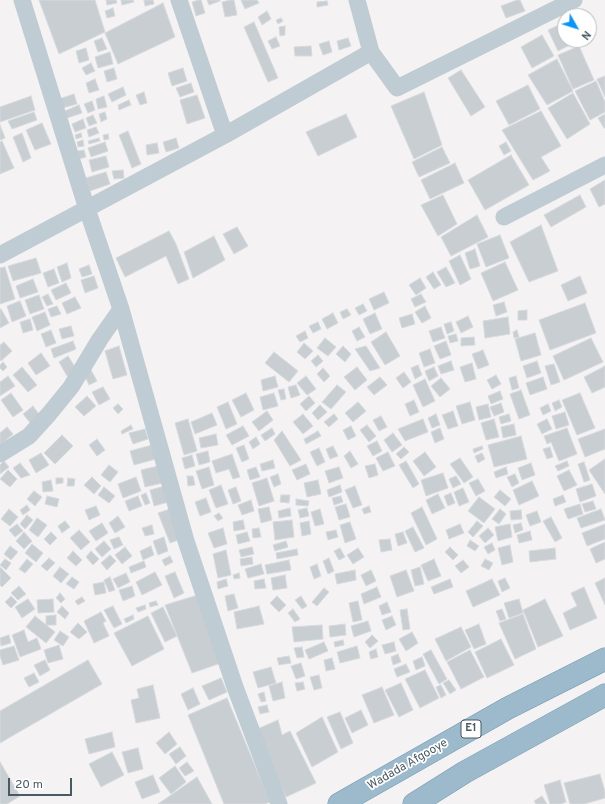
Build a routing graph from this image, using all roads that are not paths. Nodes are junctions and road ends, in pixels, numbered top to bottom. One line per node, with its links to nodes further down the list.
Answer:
1 (22, 0): 8 (street)
2 (179, 0): 6 (street)
3 (357, 0): 5 (street)
4 (574, 0): 5 (street)
5 (371, 52): 6 (street)
6 (225, 135): 8 (street)
7 (605, 165): 9 (street)
8 (87, 209): 10 (street); 11 (street)
9 (504, 217)
10 (0, 255)
11 (121, 309): 12 (street); 15 (street)
12 (0, 454)
13 (605, 659): 16 (highway, Wadada Afgooye / E1)
14 (605, 695): 17 (highway)
15 (279, 804)
16 (339, 804)
17 (414, 804)

